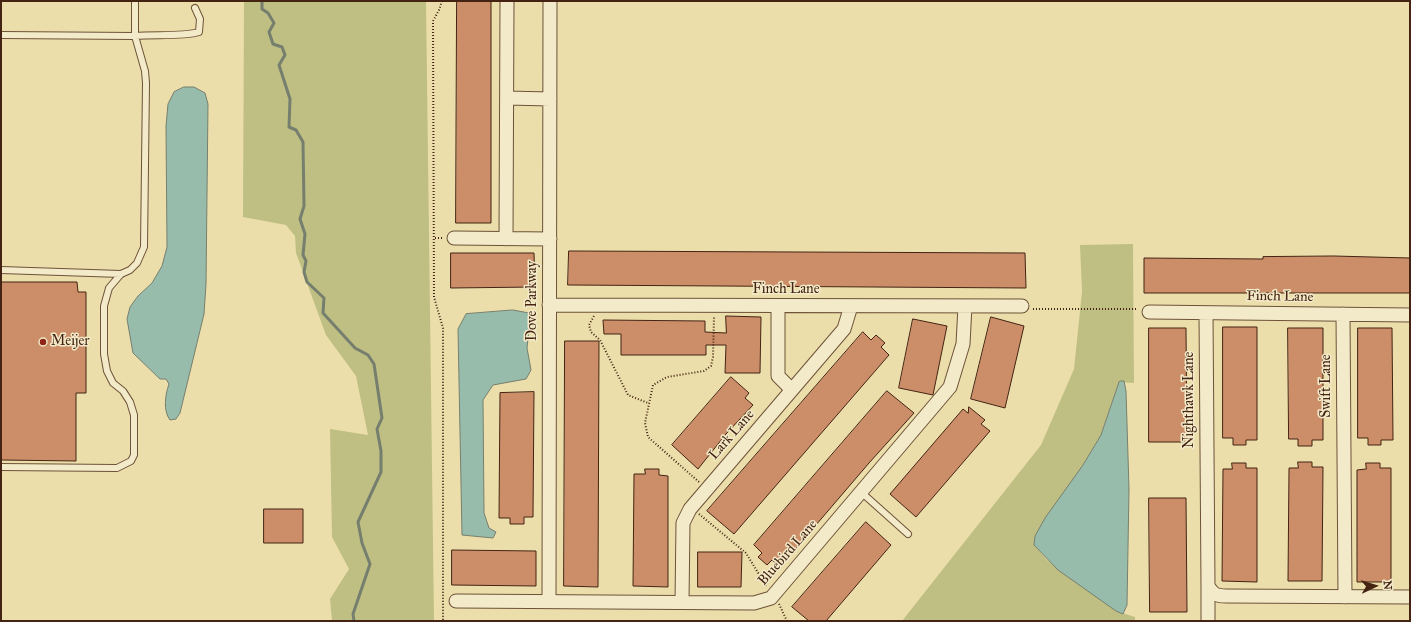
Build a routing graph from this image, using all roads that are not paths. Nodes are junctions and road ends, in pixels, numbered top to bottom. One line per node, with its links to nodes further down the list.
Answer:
1 (135, 1): 6 (lane)
2 (507, 1): 7 (street)
3 (550, 1): 8 (street, Dove Parkway)
4 (195, 8): 6 (lane)
5 (1, 35): 6 (lane)
6 (135, 36): 13 (lane)
7 (507, 98): 8 (street); 10 (street)
8 (550, 99): 11 (street, Dove Parkway)
9 (454, 238): 10 (street)
10 (506, 239): 11 (street)
11 (550, 239): 14 (street, Dove Parkway)
12 (1, 270): 13 (lane)
13 (121, 274): 24 (lane)
14 (549, 305): 15 (street, Finch Lane); 31 (street, Dove Parkway)
15 (778, 306): 16 (street, Finch Lane); 23 (street)
16 (851, 306): 17 (street, Finch Lane); 23 (street, Lark Lane)
17 (965, 306): 18 (street, Finch Lane); 25 (street, Bluebird Lane)
18 (1022, 306)
19 (1149, 312): 20 (street, Finch Lane)
20 (1206, 313): 21 (street, Finch Lane); 27 (street, Nighthawk Lane)
21 (1342, 314): 22 (street, Finch Lane); 28 (street, Swift Lane)
22 (1410, 315)
23 (792, 390): 32 (street, Lark Lane)
24 (1, 467)
25 (861, 492): 26 (lane); 32 (street, Bluebird Lane)
26 (908, 534)
27 (1208, 586): 28 (street); 33 (street, Nighthawk Lane)
28 (1345, 597): 29 (street)
29 (1410, 597)
30 (456, 601): 31 (street, Bluebird Lane)
31 (549, 602): 32 (street, Bluebird Lane)
32 (682, 602)
33 (1208, 621)

